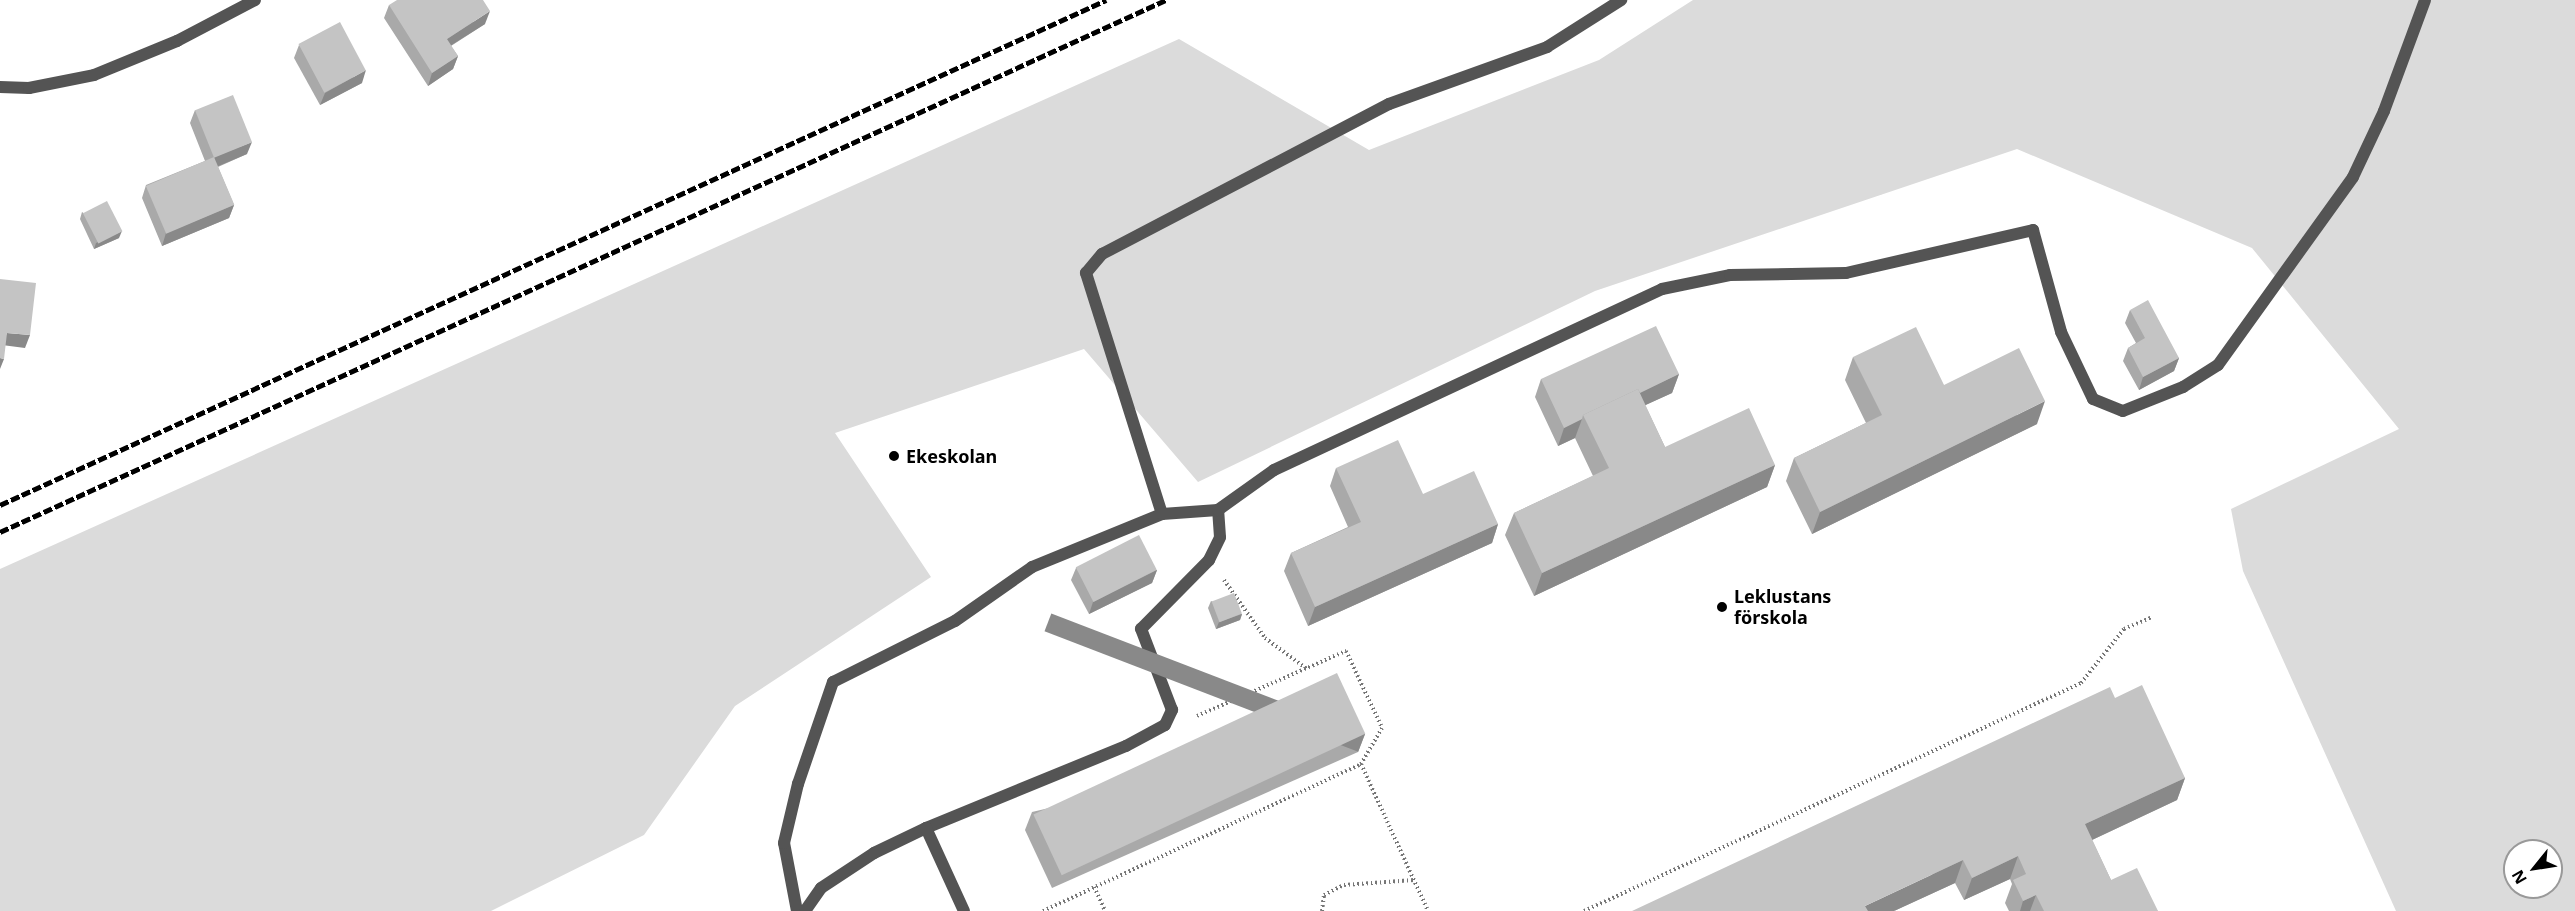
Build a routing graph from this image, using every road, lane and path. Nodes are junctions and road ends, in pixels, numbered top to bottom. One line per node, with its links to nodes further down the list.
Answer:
1 (255, 0): 4 (street)
2 (1621, 0): 6 (street)
3 (2425, 0): 5 (street)
4 (0, 87)
5 (1218, 510): 6 (street); 7 (street)
6 (1162, 514): 15 (street)
7 (1209, 560): 9 (path); 10 (street)
8 (2152, 617): 22 (path)
9 (1307, 669): 10 (path); 11 (path)
10 (1165, 725): 12 (street)
11 (1361, 764): 13 (path); 14 (path)
12 (926, 828): 16 (street); 17 (street)
13 (1414, 880): 20 (path); 21 (path)
14 (1094, 888): 18 (path); 19 (path)
15 (797, 911)
16 (805, 911)
17 (964, 911)
18 (1044, 911)
19 (1105, 911)
20 (1323, 911)
21 (1428, 911)
22 (1584, 911)

